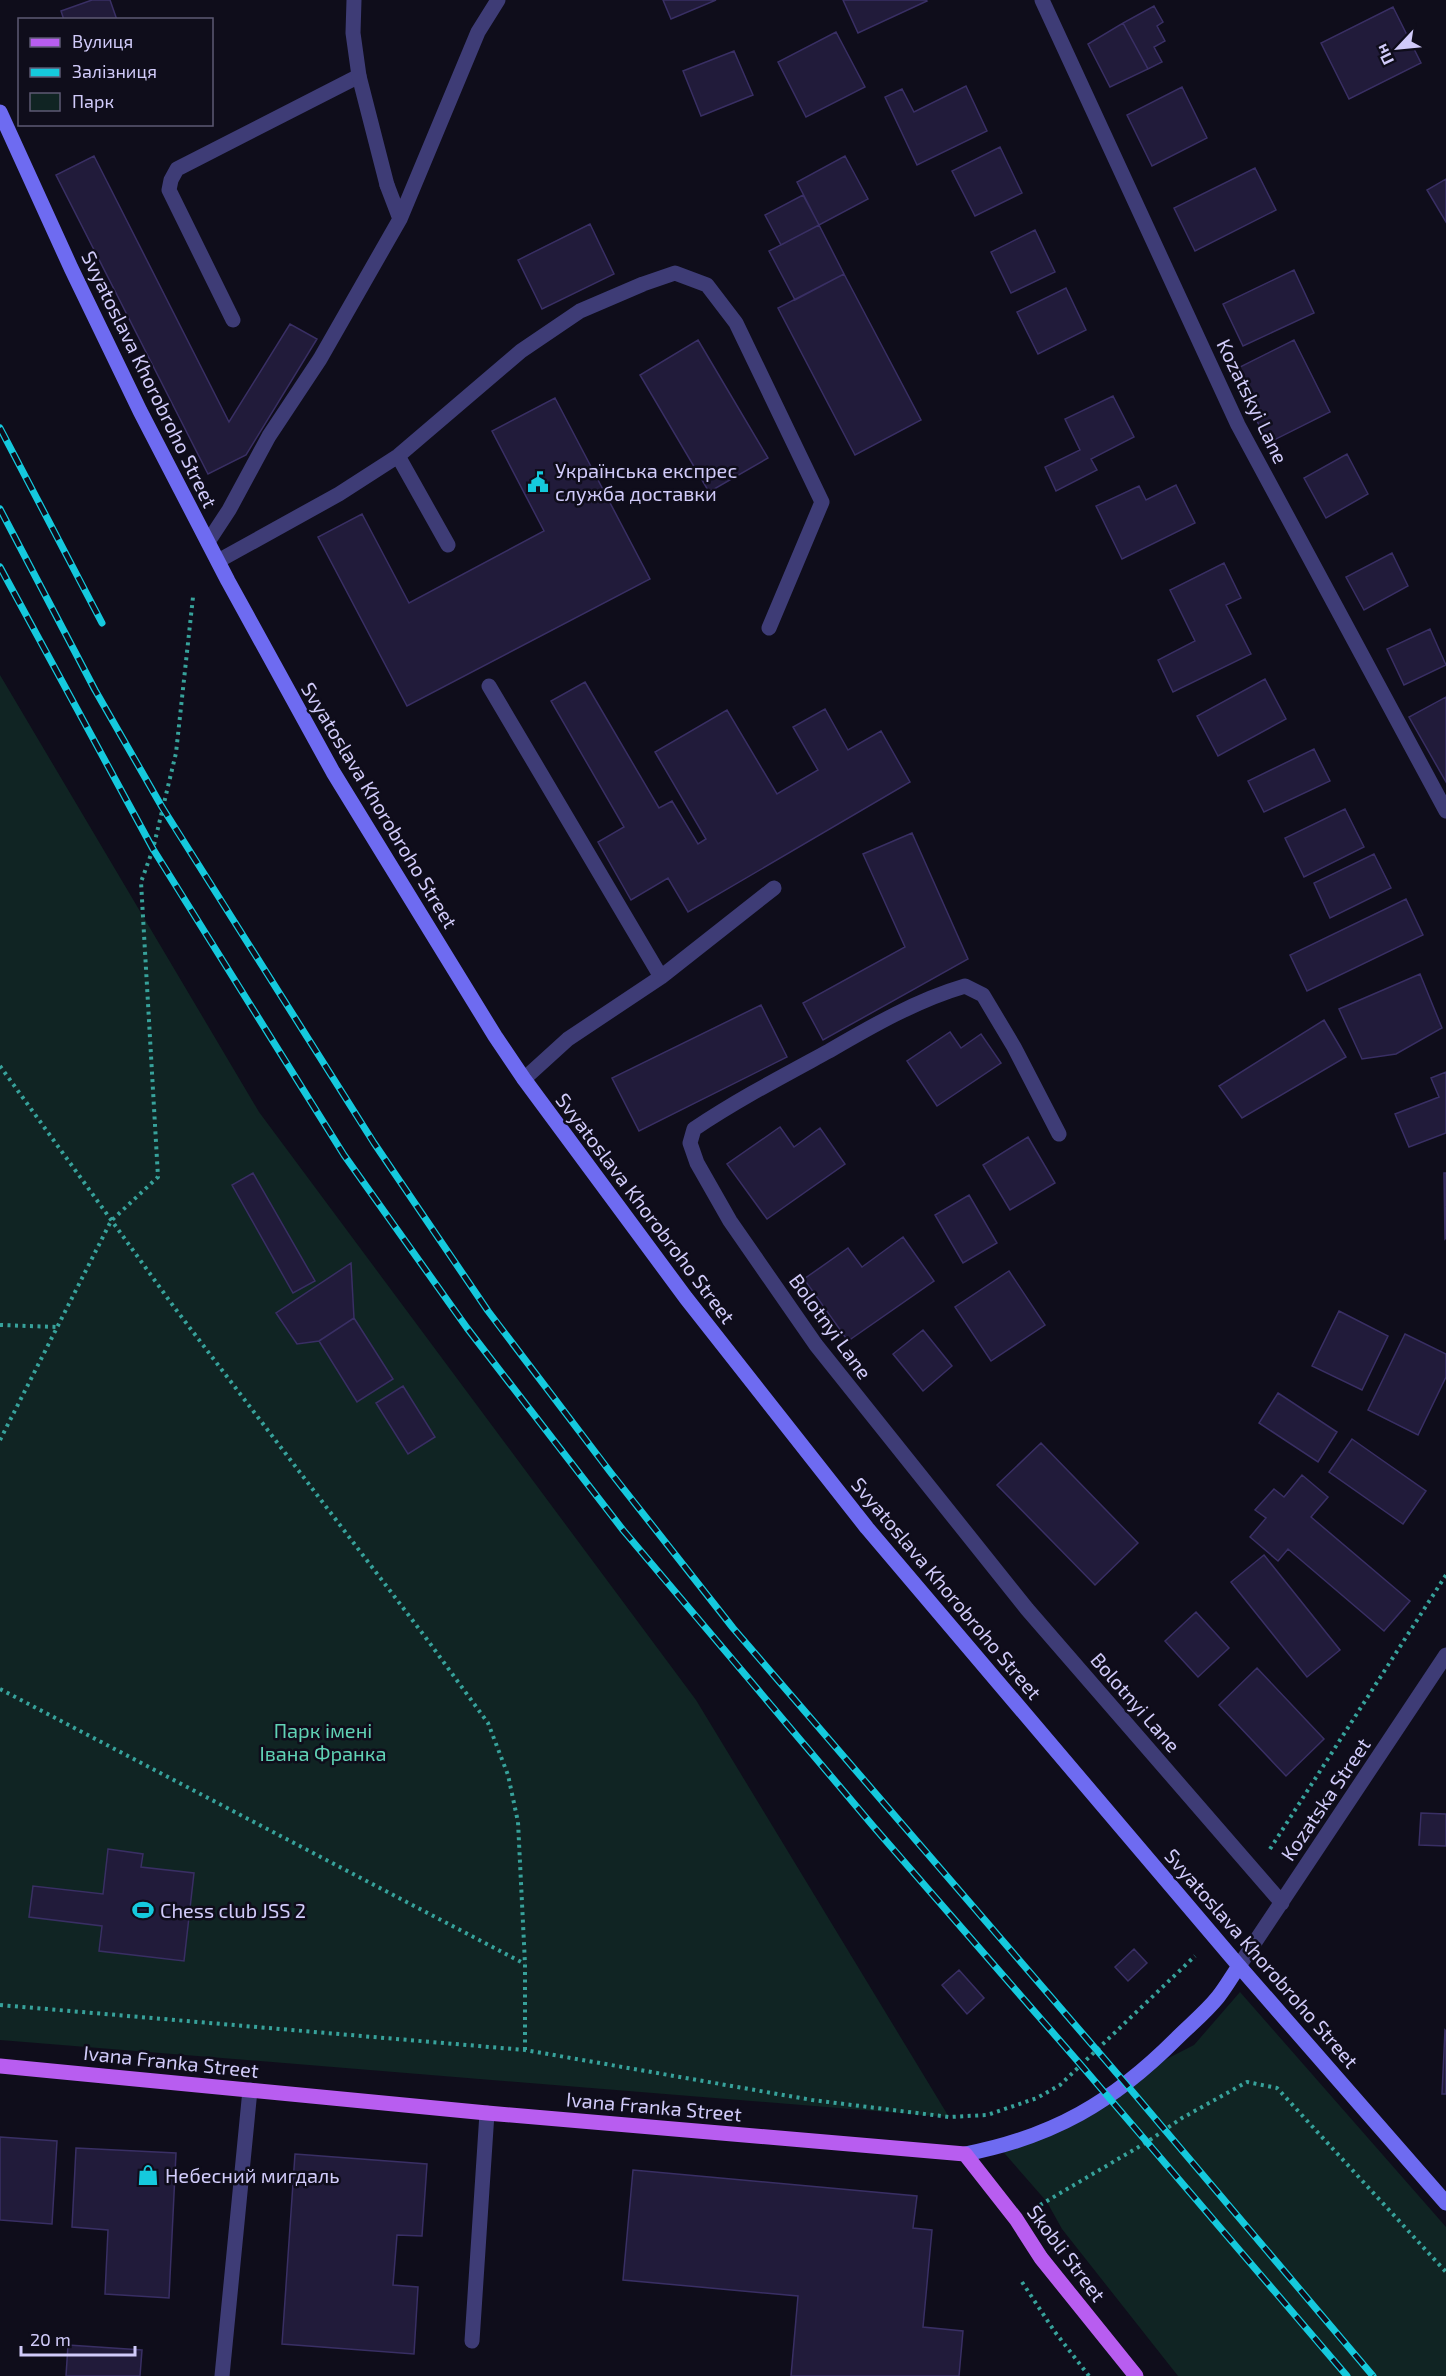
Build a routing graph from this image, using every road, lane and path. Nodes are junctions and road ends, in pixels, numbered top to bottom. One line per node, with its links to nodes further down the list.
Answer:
1 (354, 0): 4 (street)
2 (498, 0): 6 (street)
3 (1048, 2): 15 (street, Kozatskyi Lane)
4 (359, 76): 6 (street); 7 (street)
5 (0, 112): 9 (main road, Svyatoslava Khorobroho Street)
6 (400, 219): 9 (street)
7 (233, 320)
8 (398, 456): 10 (street); 11 (street); 13 (street)
9 (208, 542): 11 (main road, Svyatoslava Khorobroho Street)
10 (448, 545)
11 (218, 561): 19 (main road, Svyatoslava Khorobroho Street)
12 (194, 597): 21 (path)
13 (769, 628)
14 (489, 686): 17 (street)
15 (1446, 811)
16 (774, 888): 17 (street)
17 (661, 976): 19 (street)
18 (0, 1066): 21 (path)
19 (524, 1079): 32 (main road, Svyatoslava Khorobroho Street)
20 (1059, 1134): 28 (street, Bolotnyi Lane)
21 (111, 1221): 23 (path); 31 (path)
22 (0, 1326): 23 (path)
23 (57, 1327): 24 (path)
24 (0, 1440)
25 (1446, 1575): 28 (path)
26 (1446, 1655): 29 (street, Kozatska Street)
27 (0, 1689): 31 (path)
28 (1255, 1873): 29 (street, Bolotnyi Lane)
29 (1282, 1903): 32 (street, Kozatska Street)
30 (1195, 1956): 34 (path)
31 (525, 1964): 34 (path)
32 (1239, 1966): 38 (main road, Ivana Franka Street); 39 (main road, Svyatoslava Khorobroho Street)
33 (0, 2005): 34 (path)
34 (525, 2050)
35 (0, 2066): 36 (main road, Ivana Franka Street)
36 (250, 2090): 37 (main road, Ivana Franka Street); 43 (street)
37 (487, 2113): 38 (main road, Ivana Franka Street); 42 (street)
38 (965, 2154): 44 (main road, Skobli Street)
39 (1446, 2203)
40 (1036, 2207): 41 (path)
41 (1446, 2272)
42 (472, 2341)
43 (222, 2376)
44 (1136, 2376)

